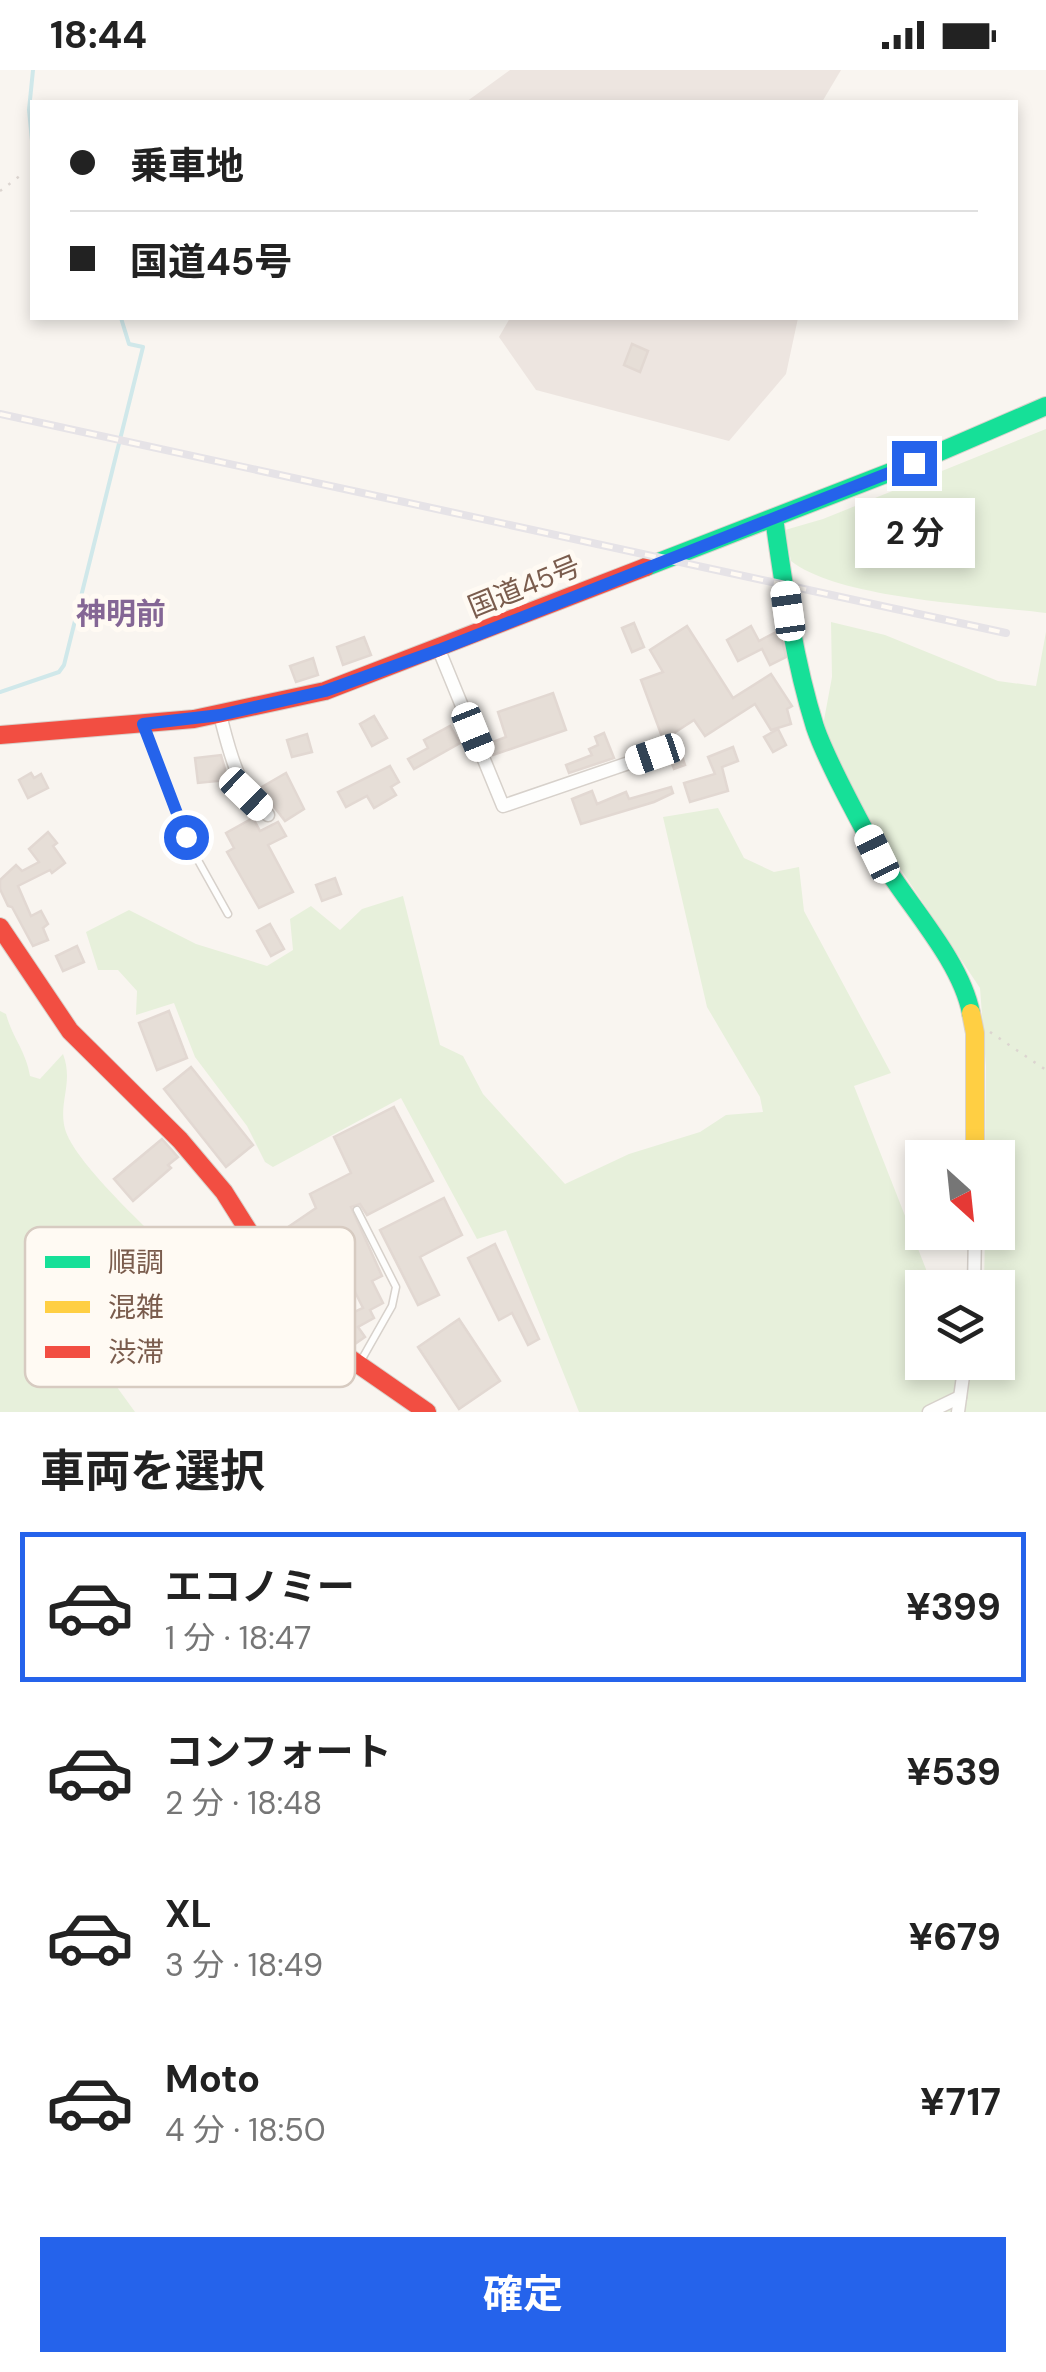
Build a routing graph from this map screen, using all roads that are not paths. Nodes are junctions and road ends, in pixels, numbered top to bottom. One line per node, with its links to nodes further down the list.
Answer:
1 (1046, 406): 2 (main road, 国道45号)
2 (774, 518): 3 (main road, 国道45号); 11 (main road)
3 (439, 650): 4 (main road, 国道45号); 7 (street)
4 (220, 715): 5 (main road, 国道45号); 8 (street)
5 (143, 724): 6 (main road, 国道45号); 9 (lane)
6 (0, 734)
7 (655, 754)
8 (268, 815)
9 (228, 914)
10 (0, 928): 13 (main road)
11 (975, 1140)
12 (358, 1210): 15 (lane)
13 (246, 1227)
14 (355, 1365): 15 (main road)
15 (358, 1367): 18 (main road)
16 (962, 1380): 17 (street)
17 (960, 1397): 19 (street); 20 (street)
18 (427, 1412)
19 (930, 1412)
20 (958, 1412)

